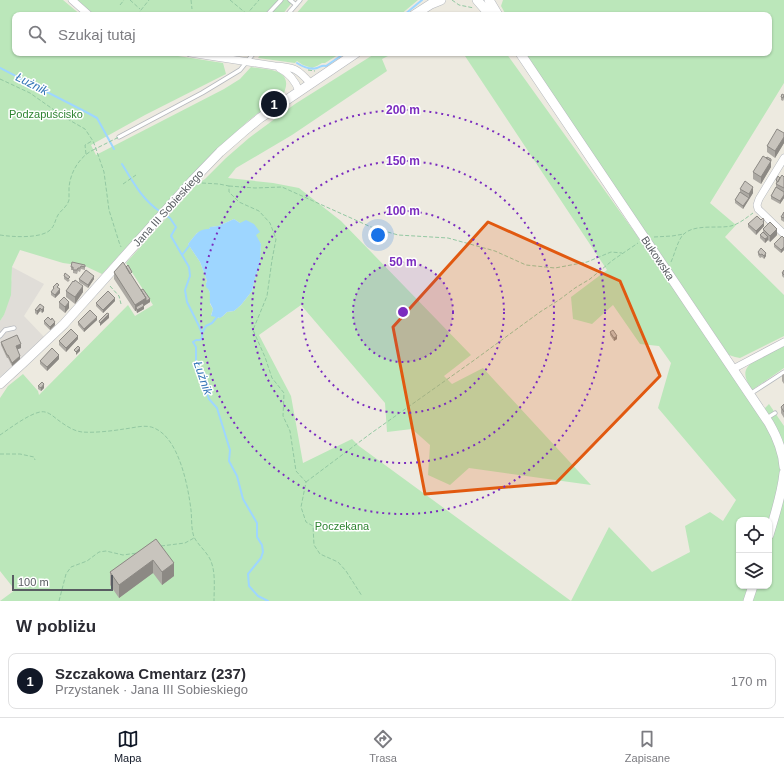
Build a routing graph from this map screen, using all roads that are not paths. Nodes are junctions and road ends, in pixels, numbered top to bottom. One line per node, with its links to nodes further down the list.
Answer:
1 (72, 0): 10 (street)
2 (280, 0): 11 (lane)
3 (290, 0): 9 (lane)
4 (300, 0): 9 (lane)
5 (441, 0): 7 (street)
6 (489, 0): 15 (street)
7 (433, 2): 13 (street)
8 (477, 4): 14 (street)
9 (296, 5): 12 (lane)
10 (86, 12)
11 (270, 12)
12 (290, 12)
13 (418, 12)
14 (486, 12)
15 (496, 12)
16 (232, 56): 20 (street)
17 (251, 56): 20 (lane)
18 (352, 56): 22 (street, Jana III Sobieskiego)
19 (522, 56): 30 (street, Bukowska)
20 (247, 61): 21 (street); 24 (lane)
21 (275, 66): 22 (street); 23 (street)
22 (310, 84): 23 (street, Jana III Sobieskiego)
23 (300, 90): 32 (street, Jana III Sobieskiego)
24 (119, 137)
25 (784, 158): 26 (street)
26 (784, 234)
27 (14, 328): 28 (lane)
28 (0, 336)
29 (784, 342): 30 (street)
30 (733, 369): 33 (street, Bukowska)
31 (784, 372): 33 (lane)
32 (0, 384)
33 (749, 394): 35 (street, Bukowska)
34 (775, 413): 35 (lane)
35 (766, 419): 36 (street, Bukowska)
36 (782, 444): 37 (street, Bukowska)
37 (784, 468)
38 (784, 473): 39 (street)
39 (772, 525)
40 (752, 589): 41 (street)
41 (748, 601)

